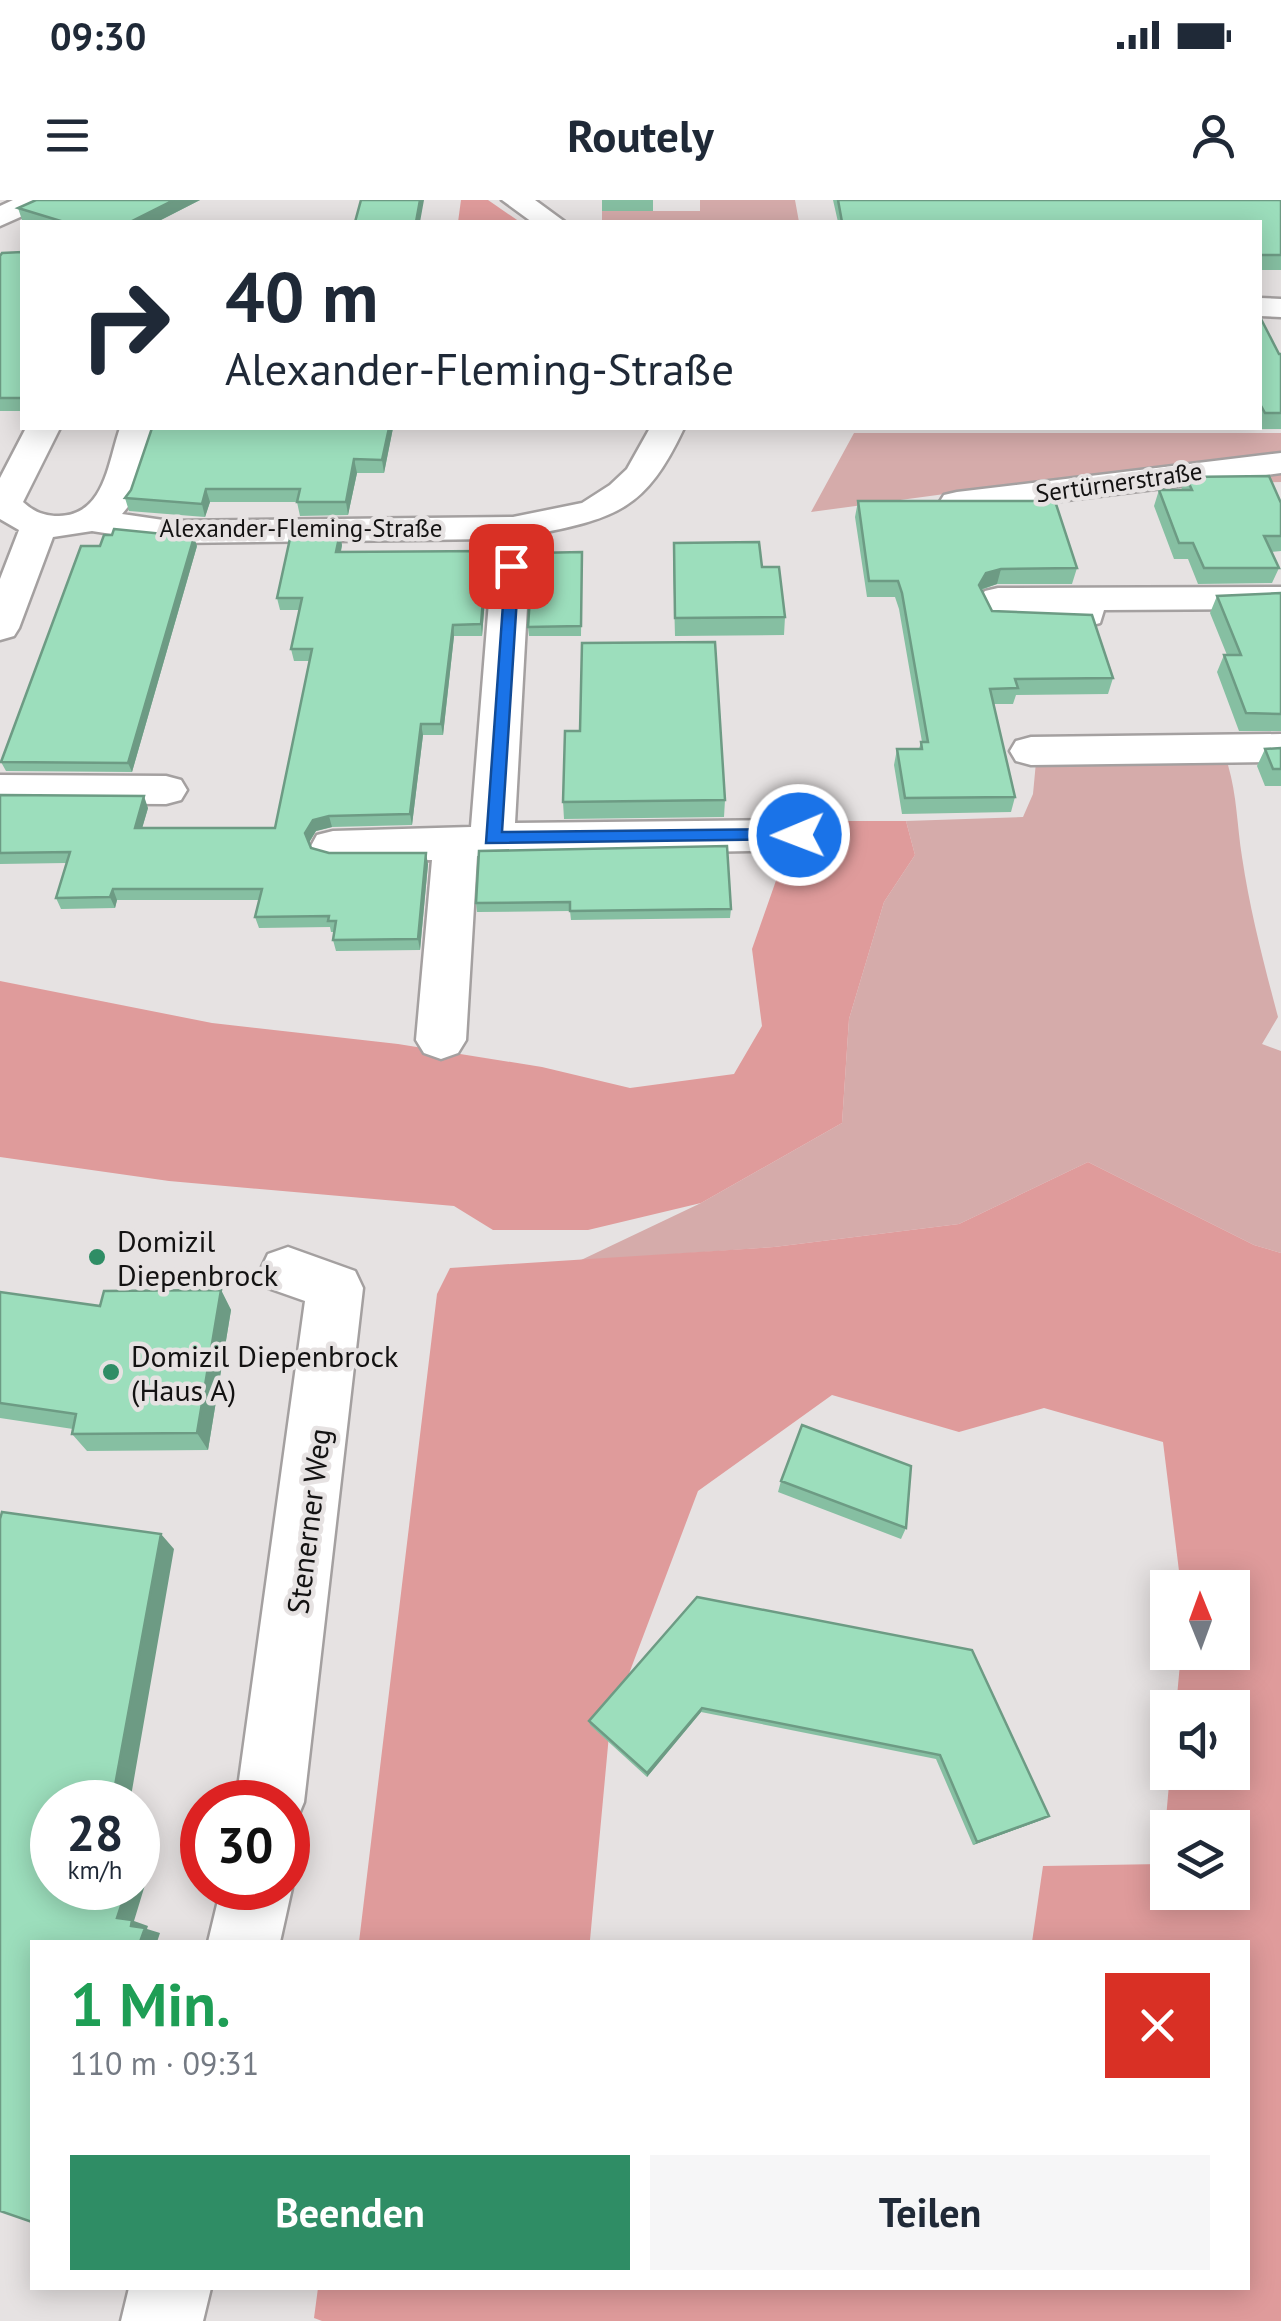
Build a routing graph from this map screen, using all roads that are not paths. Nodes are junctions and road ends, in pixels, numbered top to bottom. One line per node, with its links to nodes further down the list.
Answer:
1 (35, 200): 3 (street)
2 (516, 200): 4 (street)
3 (0, 217)
4 (548, 220)
5 (42, 430): 11 (street)
6 (136, 430): 10 (street)
7 (666, 430): 12 (street, Alexander-Fleming-Straße)
8 (1281, 463): 9 (street, Sertürnerstraße)
9 (957, 502)
10 (90, 520): 11 (street, Alexander-Fleming-Straße); 12 (street, Alexander-Fleming-Straße)
11 (39, 526): 15 (street)
12 (514, 528): 21 (street)
13 (1081, 598): 14 (street)
14 (1281, 598)
15 (0, 628)
16 (1281, 748): 17 (street)
17 (1031, 751)
18 (0, 789): 19 (street)
19 (166, 790)
20 (799, 835): 21 (street)
21 (474, 842): 22 (street); 23 (street)
22 (333, 846)
23 (440, 1040)
24 (288, 1272): 25 (street, Stenerner Weg)
25 (273, 1780)
26 (251, 1910): 27 (street)
27 (244, 1940)
28 (170, 2290): 29 (street)
29 (162, 2321)

